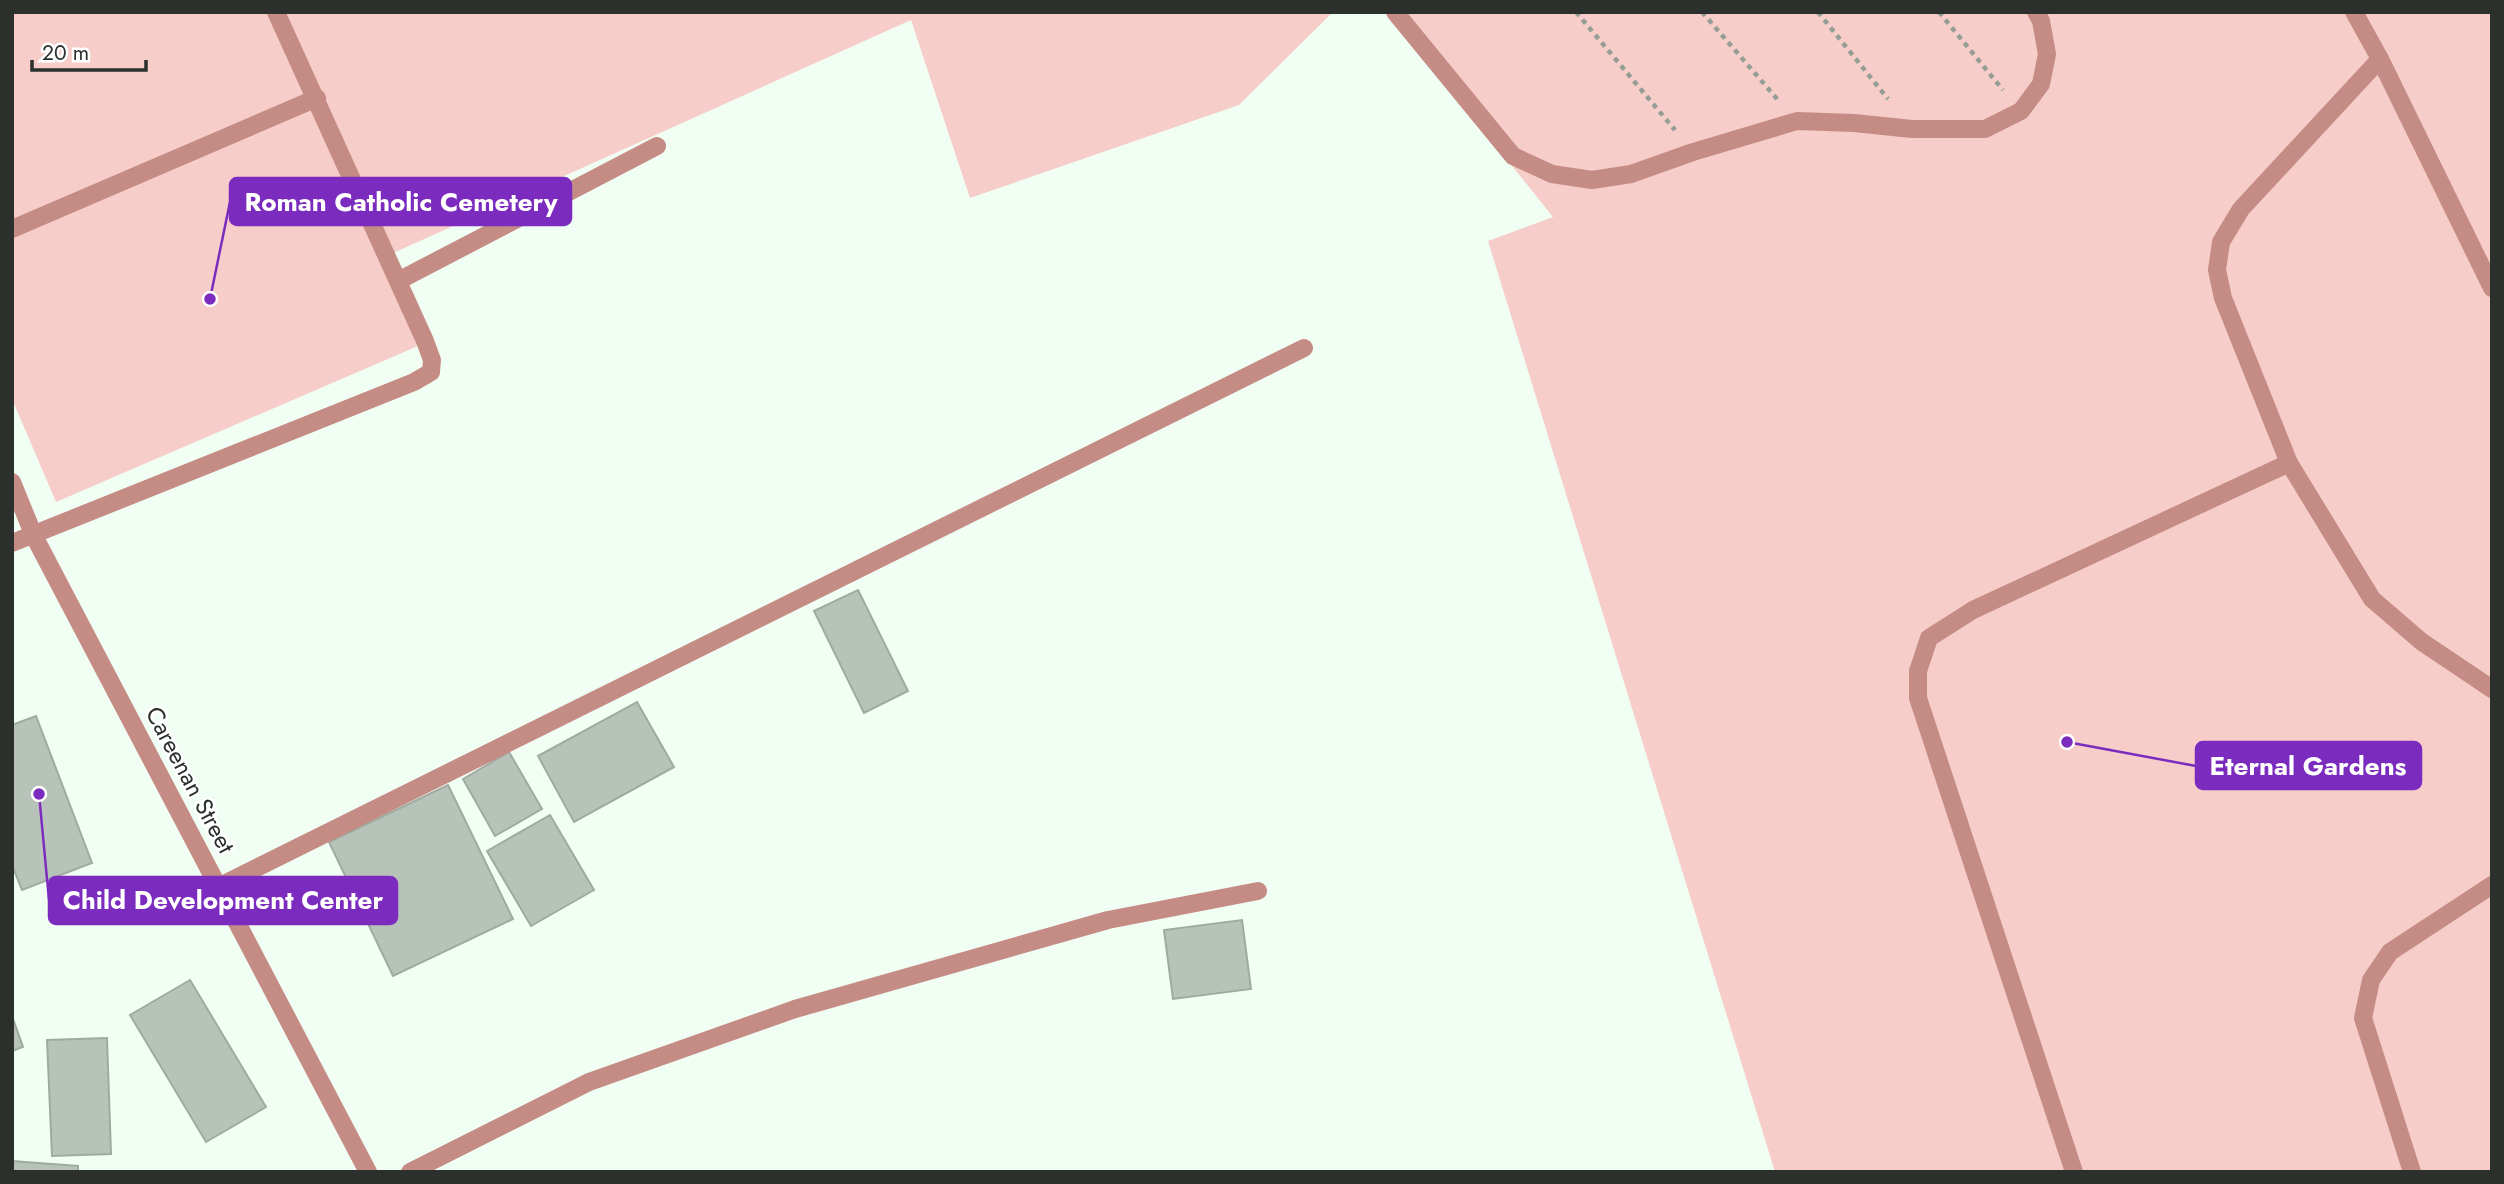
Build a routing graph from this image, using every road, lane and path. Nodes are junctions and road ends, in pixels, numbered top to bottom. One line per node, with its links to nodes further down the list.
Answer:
1 (276, 12): 10 (street)
2 (1395, 12): 15 (street)
3 (1576, 12): 15 (path)
4 (1702, 12): 12 (path)
5 (1818, 12): 13 (path)
6 (1938, 12): 11 (path)
7 (2036, 12): 11 (street)
8 (2354, 12): 9 (street)
9 (2380, 59): 18 (street); 20 (street)
10 (317, 98): 16 (street); 17 (street)
11 (2021, 111): 13 (street)
12 (1797, 121): 13 (street); 15 (street)
13 (1912, 129)
14 (657, 146): 17 (street)
15 (1693, 152)
16 (12, 229)
17 (398, 281): 22 (street)
18 (2492, 288)
19 (1304, 348): 26 (street)
20 (2289, 463): 24 (street); 30 (street)
21 (12, 482): 22 (street, Careenan Street)
22 (34, 536): 23 (street); 26 (street, Careenan Street)
23 (12, 543)
24 (2492, 689)
25 (2492, 886): 31 (street)
26 (218, 887): 28 (street, Careenan Street)
27 (1258, 891): 29 (street)
28 (368, 1172)
29 (410, 1172)
30 (2074, 1172)
31 (2412, 1172)

